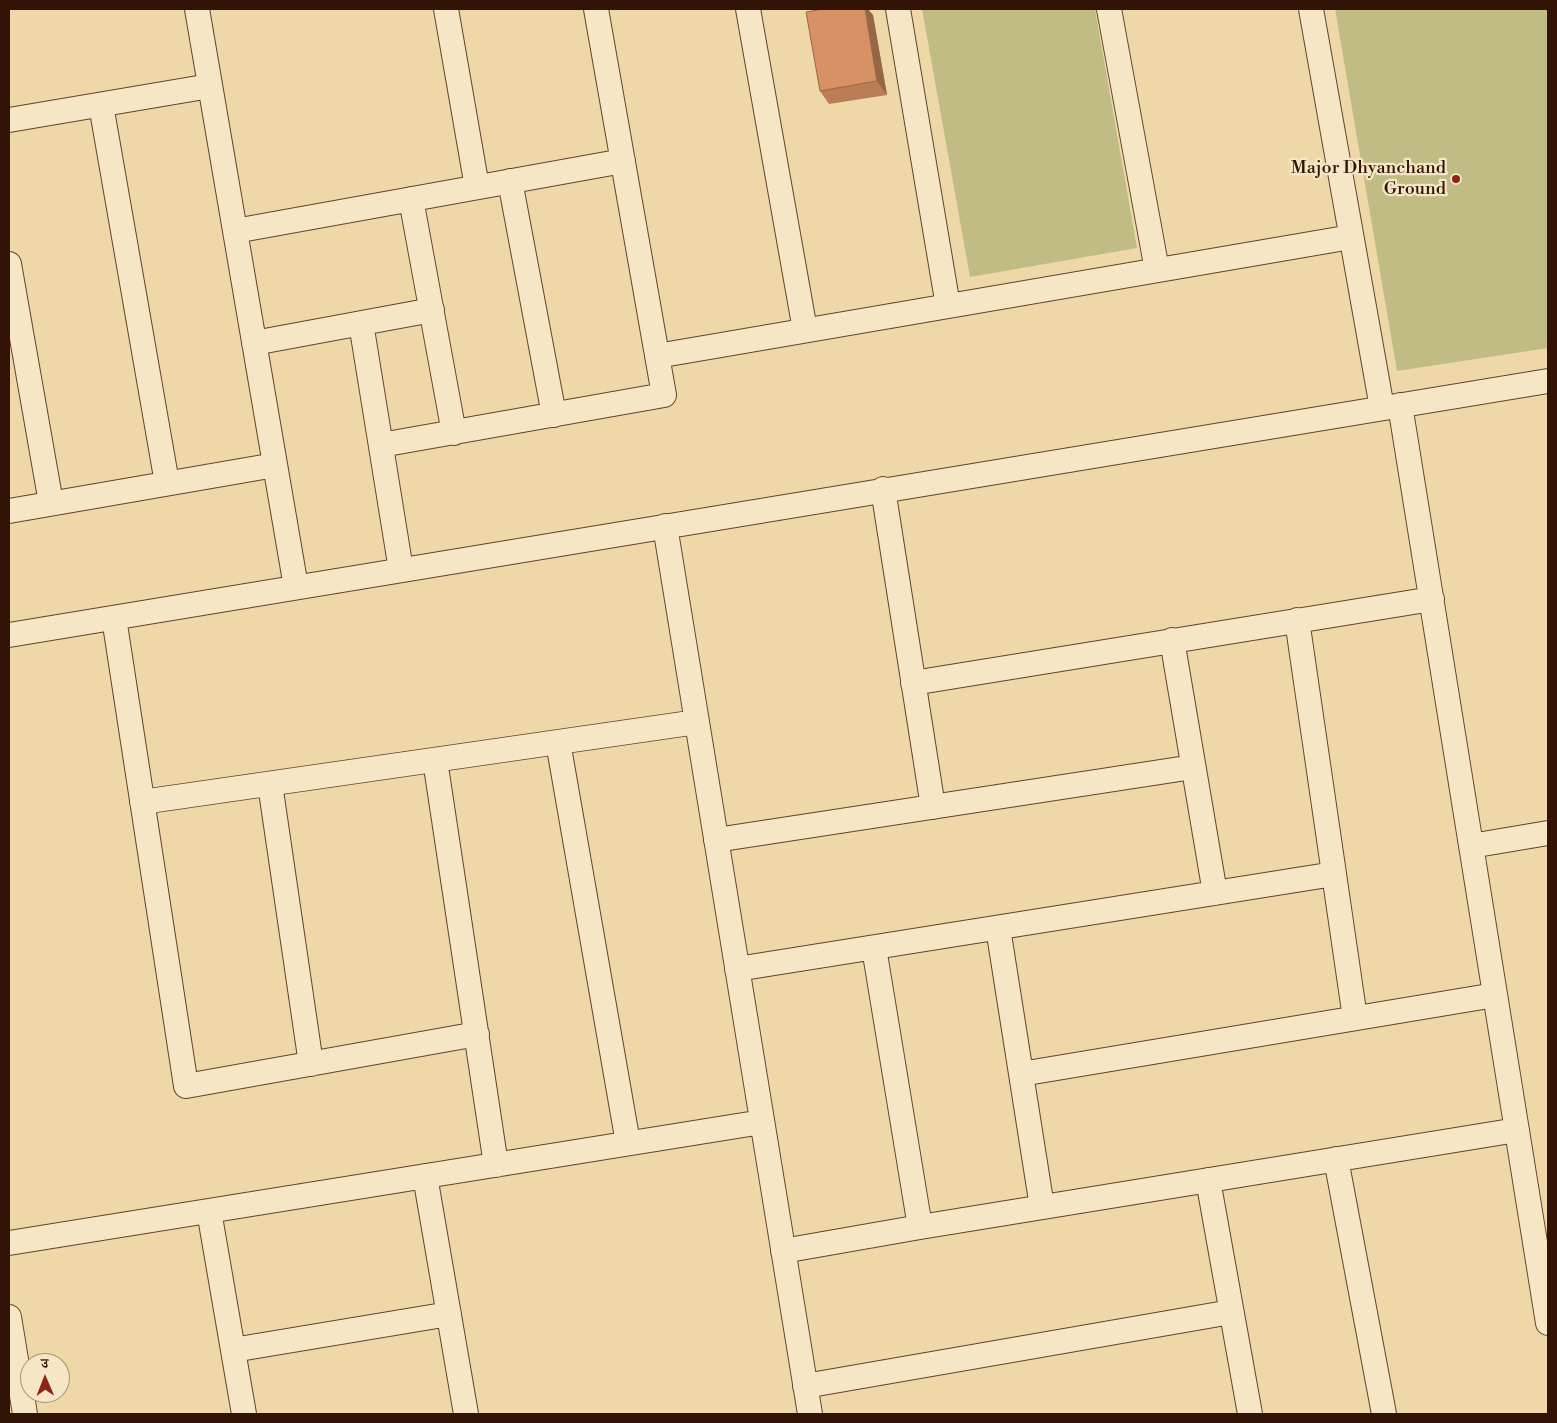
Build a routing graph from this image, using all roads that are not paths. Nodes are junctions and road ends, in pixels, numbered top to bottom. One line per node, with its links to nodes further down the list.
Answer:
1 (197, 9): 8 (street)
2 (446, 9): 13 (street)
3 (596, 9): 11 (street)
4 (748, 9): 22 (street)
5 (898, 9): 19 (street)
6 (1109, 9): 18 (street)
7 (1311, 9): 16 (street)
8 (210, 86): 9 (street); 15 (street)
9 (100, 105): 10 (street); 31 (street)
10 (9, 120)
11 (623, 161): 12 (street); 24 (street)
12 (510, 181): 13 (street); 27 (street)
13 (477, 187): 14 (street)
14 (411, 199): 15 (street); 20 (street)
15 (235, 231): 23 (street)
16 (1351, 237): 18 (street); 26 (street)
17 (9, 264): 33 (street)
18 (1157, 270): 19 (street)
19 (948, 306): 22 (street)
20 (432, 310): 21 (street); 28 (street)
21 (361, 323): 23 (street); 29 (street)
22 (805, 330): 24 (street)
23 (254, 343): 30 (street)
24 (657, 356): 27 (street)
25 (1548, 380): 26 (street)
26 (1391, 406): 32 (street); 38 (street)
27 (554, 415): 28 (street)
28 (454, 433): 29 (street)
29 (381, 446): 36 (street)
30 (275, 465): 31 (street); 37 (street)
31 (167, 483): 33 (street)
32 (883, 489): 35 (street); 43 (street)
33 (51, 503): 34 (street)
34 (9, 511)
35 (665, 526): 36 (street); 44 (street)
36 (401, 570): 37 (street)
37 (296, 588): 39 (street)
38 (1432, 599): 40 (street); 53 (street)
39 (114, 618): 41 (street); 49 (street)
40 (1297, 620): 42 (street); 54 (street)
41 (9, 635)
42 (1172, 640): 43 (street); 47 (street)
43 (913, 683): 50 (street)
44 (697, 722): 45 (street); 52 (street)
45 (558, 742): 46 (street); 66 (street)
46 (435, 760): 48 (street); 61 (street)
47 (1193, 767): 50 (street); 55 (street)
48 (270, 784): 49 (street); 62 (street)
49 (142, 802): 62 (street)
50 (933, 807): 52 (street)
51 (1548, 833): 53 (street)
52 (716, 840): 58 (street)
53 (1471, 846): 59 (street)
54 (1334, 874): 55 (street); 60 (street)
55 (1215, 893): 56 (street)
56 (998, 928): 57 (street); 63 (street)
57 (874, 948): 58 (street); 73 (street)
58 (737, 969): 64 (street)
59 (1495, 995): 60 (street); 65 (street)
60 (1355, 1018): 63 (street)
61 (477, 1034): 62 (street); 68 (street)
62 (311, 1064)
63 (1022, 1074): 71 (street)
64 (762, 1122): 66 (street); 75 (street)
65 (1517, 1130): 67 (street); 76 (street)
66 (628, 1143): 68 (street)
67 (1336, 1159): 70 (street); 88 (street)
68 (496, 1165): 69 (street)
69 (425, 1176): 72 (street); 78 (street)
70 (1208, 1180): 71 (street); 77 (street)
71 (1042, 1207): 73 (street)
72 (209, 1211): 74 (street); 81 (street)
73 (920, 1226): 75 (street)
74 (9, 1243)
75 (783, 1250): 82 (street)
76 (1542, 1250): 80 (street)
77 (1231, 1312): 82 (street); 87 (street)
78 (449, 1314): 81 (street); 85 (street)
79 (9, 1317): 83 (street)
80 (1548, 1323)
81 (233, 1350): 84 (street)
82 (805, 1386): 86 (street)
83 (25, 1414)
84 (244, 1414)
85 (466, 1414)
86 (810, 1414)
87 (1250, 1414)
88 (1384, 1414)

